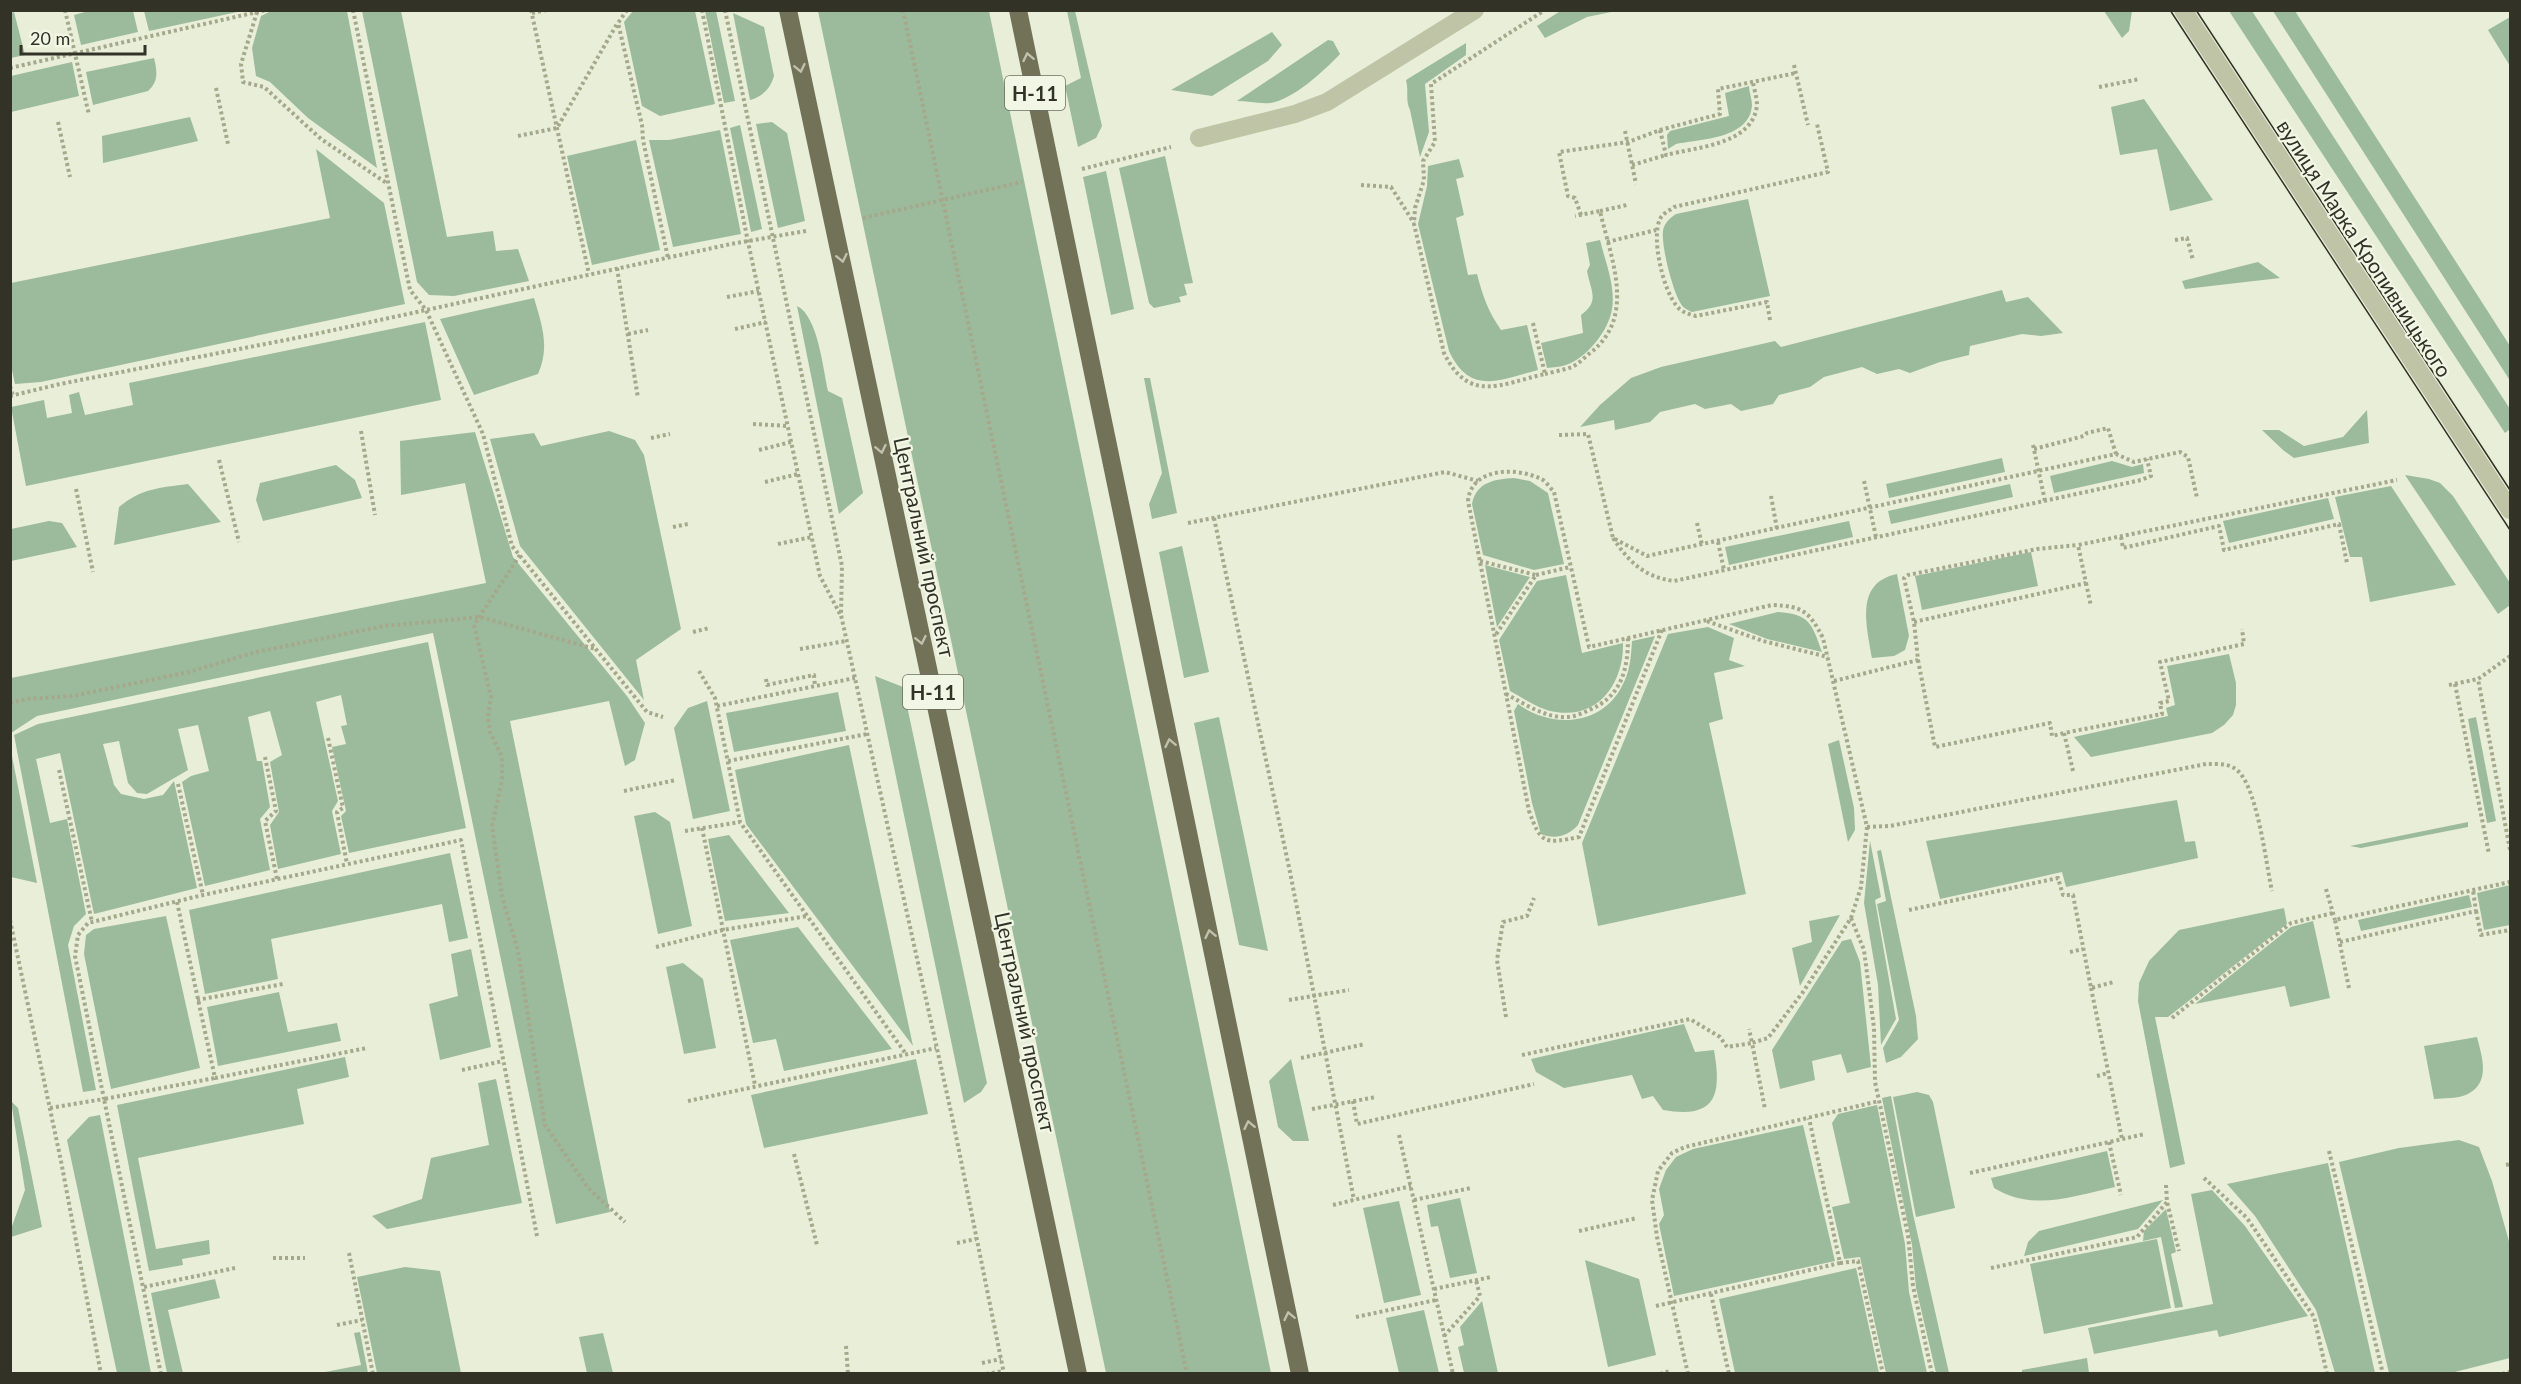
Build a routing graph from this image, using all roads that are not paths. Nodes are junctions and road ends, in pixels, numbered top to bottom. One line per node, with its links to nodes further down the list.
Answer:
1 (788, 10): 7 (main road, Центральний проспект / Н-11, one-way to 7)
2 (1018, 10): 8 (main road, Н-11, one-way to 2)
3 (1475, 10): 5 (street)
4 (2182, 10): 6 (street, вулиця Марка Кропивницького)
5 (1199, 138)
6 (2511, 510)
7 (1078, 1374)
8 (1300, 1374)

